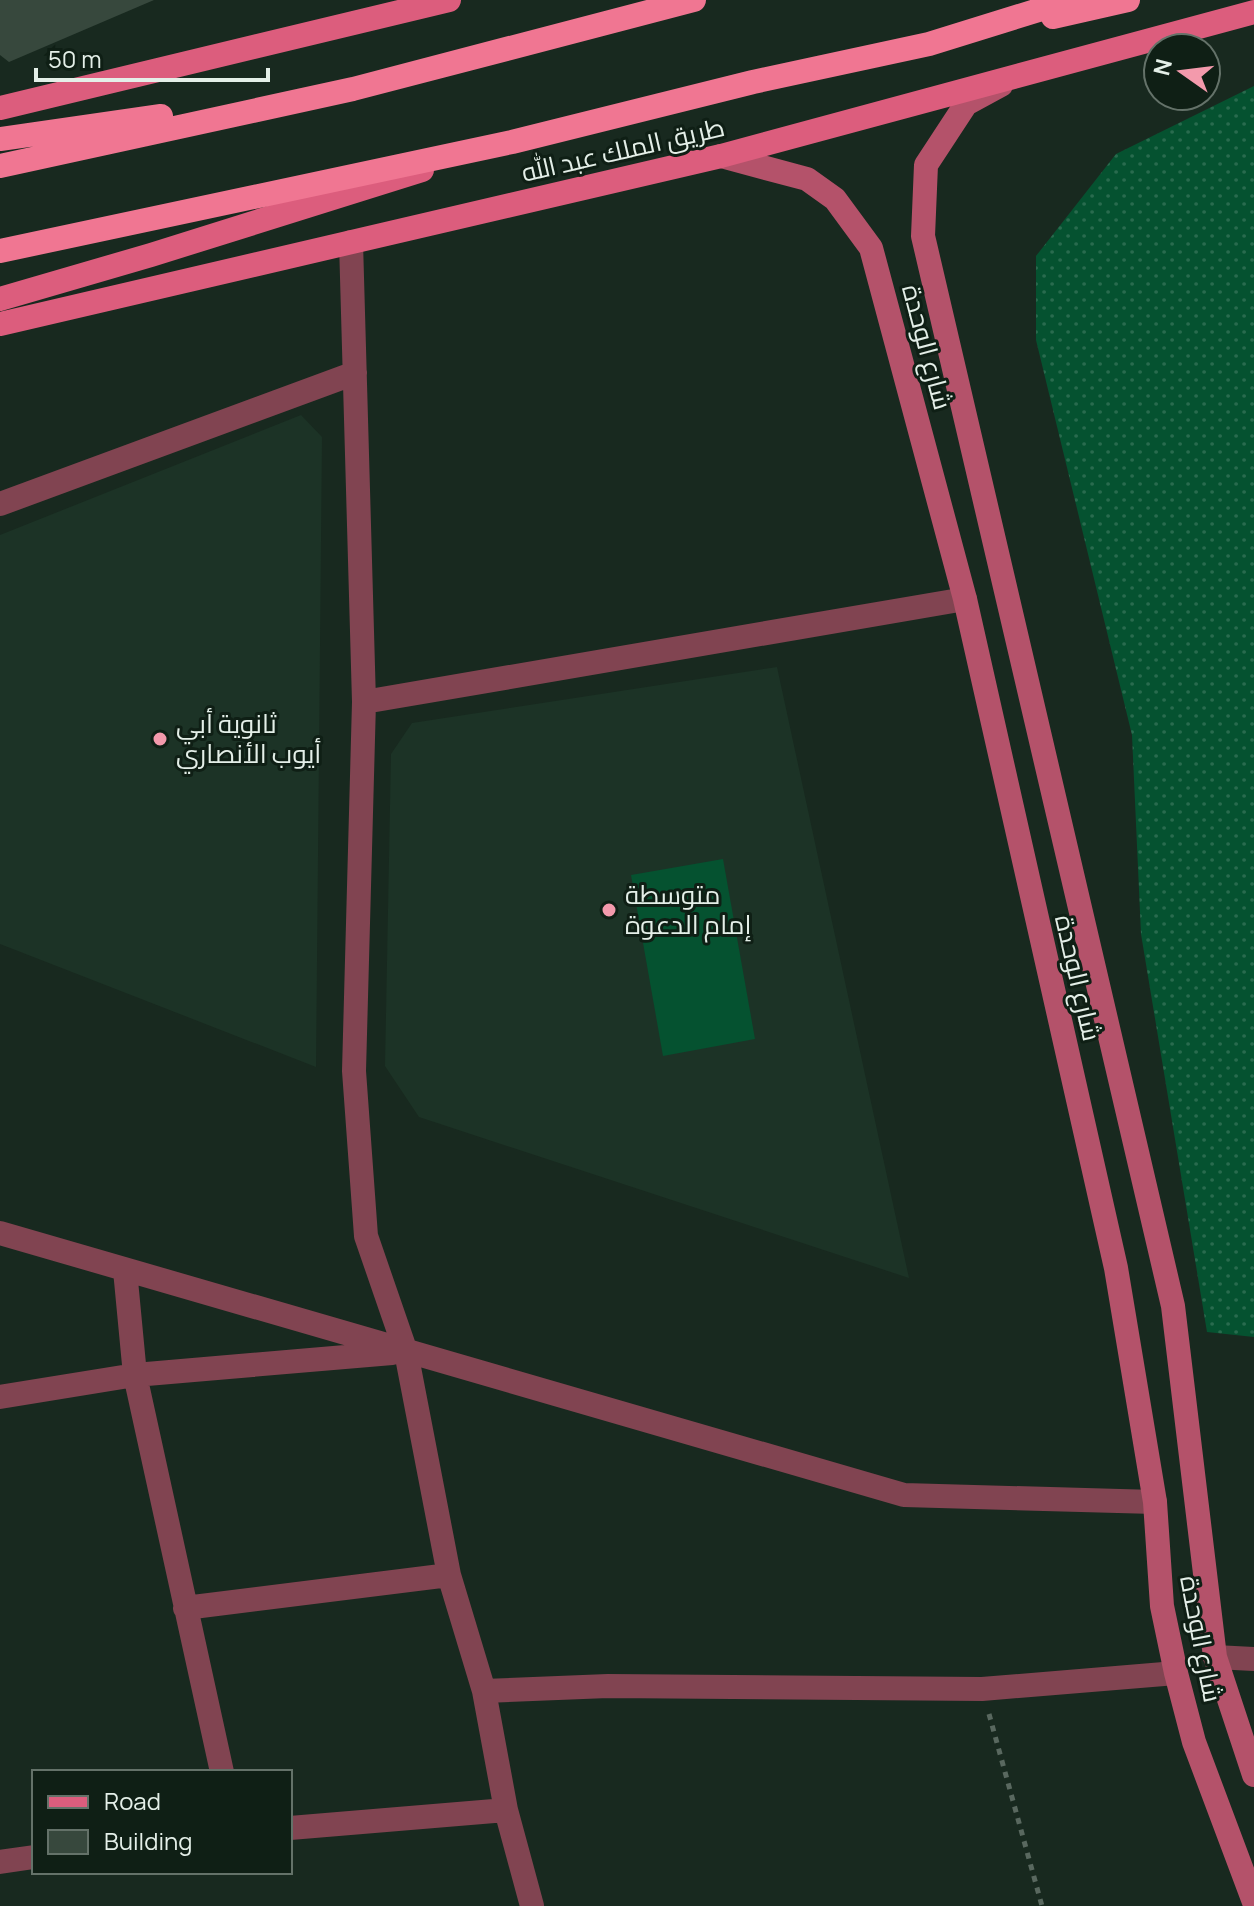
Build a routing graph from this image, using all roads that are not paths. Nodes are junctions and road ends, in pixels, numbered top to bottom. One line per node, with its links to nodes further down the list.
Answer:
1 (449, 0): 9 (main road)
2 (694, 0): 8 (highway)
3 (1071, 0): 6 (highway, طريق الملك عبد الله)
4 (1128, 0): 6 (highway)
5 (1254, 12): 7 (main road, طريق الملك عبد الله)
6 (929, 44): 11 (highway, طريق الملك عبد الله)
7 (1013, 77): 12 (main road, طريق الملك عبد الله); 30 (street)
8 (353, 89): 10 (highway); 13 (highway)
9 (0, 108)
10 (0, 139)
11 (512, 142): 15 (highway, طريق الملك عبد الله); 16 (main road)
12 (721, 156): 14 (main road, طريق الملك عبد الله); 20 (street, شارع الوحدة)
13 (0, 166)
14 (351, 242): 17 (main road, طريق الملك عبد الله); 18 (street)
15 (0, 251)
16 (0, 299)
17 (0, 324)
18 (355, 373): 19 (street); 21 (street)
19 (0, 504)
20 (965, 599): 21 (street); 27 (street, شارع الوحدة)
21 (364, 702): 24 (street)
22 (0, 1233): 23 (street)
23 (125, 1270): 24 (street); 25 (street)
24 (406, 1352): 25 (street); 27 (street); 28 (street)
25 (135, 1375): 26 (street); 29 (street)
26 (0, 1397)
27 (1155, 1502): 32 (street, شارع الوحدة)
28 (449, 1575): 29 (street); 33 (street)
29 (185, 1608): 34 (street)
30 (1215, 1657): 31 (street); 35 (street)
31 (1254, 1659)
32 (1176, 1673): 33 (street); 40 (street, شارع الوحدة)
33 (484, 1691): 36 (street)
34 (222, 1770)
35 (1254, 1775)
36 (506, 1810): 37 (street); 41 (street)
37 (292, 1828)
38 (32, 1857): 39 (street)
39 (0, 1862)
40 (1254, 1902)
41 (532, 1906)

